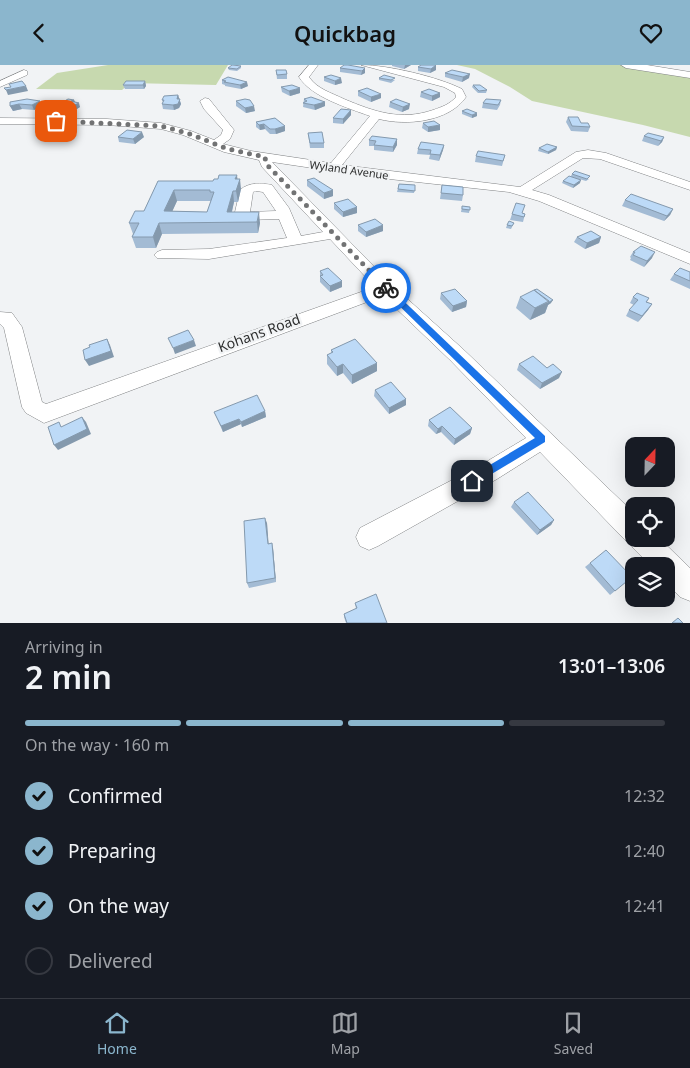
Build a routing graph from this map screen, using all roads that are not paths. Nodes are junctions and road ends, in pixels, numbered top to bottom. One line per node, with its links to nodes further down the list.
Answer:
1 (314, 65): 8 (street)
2 (365, 65): 8 (street)
3 (626, 65): 5 (main road)
4 (24, 73): 6 (street)
5 (690, 75)
6 (0, 84)
7 (205, 101): 10 (street)
8 (376, 115): 12 (street)
9 (0, 121): 10 (street, Wyland Avenue)
10 (214, 145): 11 (street, Wyland Avenue)
11 (265, 157): 12 (street, Wyland Avenue); 16 (street)
12 (333, 168): 14 (street, Wyland Avenue)
13 (690, 186): 14 (street)
14 (522, 191): 19 (street, Wyland Avenue)
15 (284, 215): 17 (street)
16 (334, 234): 17 (street); 20 (street)
17 (298, 241): 18 (street)
18 (162, 255)
19 (690, 259)
20 (386, 289): 21 (street, Kohans Road); 22 (street)
21 (0, 318)
22 (542, 439): 23 (street); 24 (street)
23 (625, 522)
24 (369, 537)
25 (650, 547): 26 (street)
26 (690, 587)

